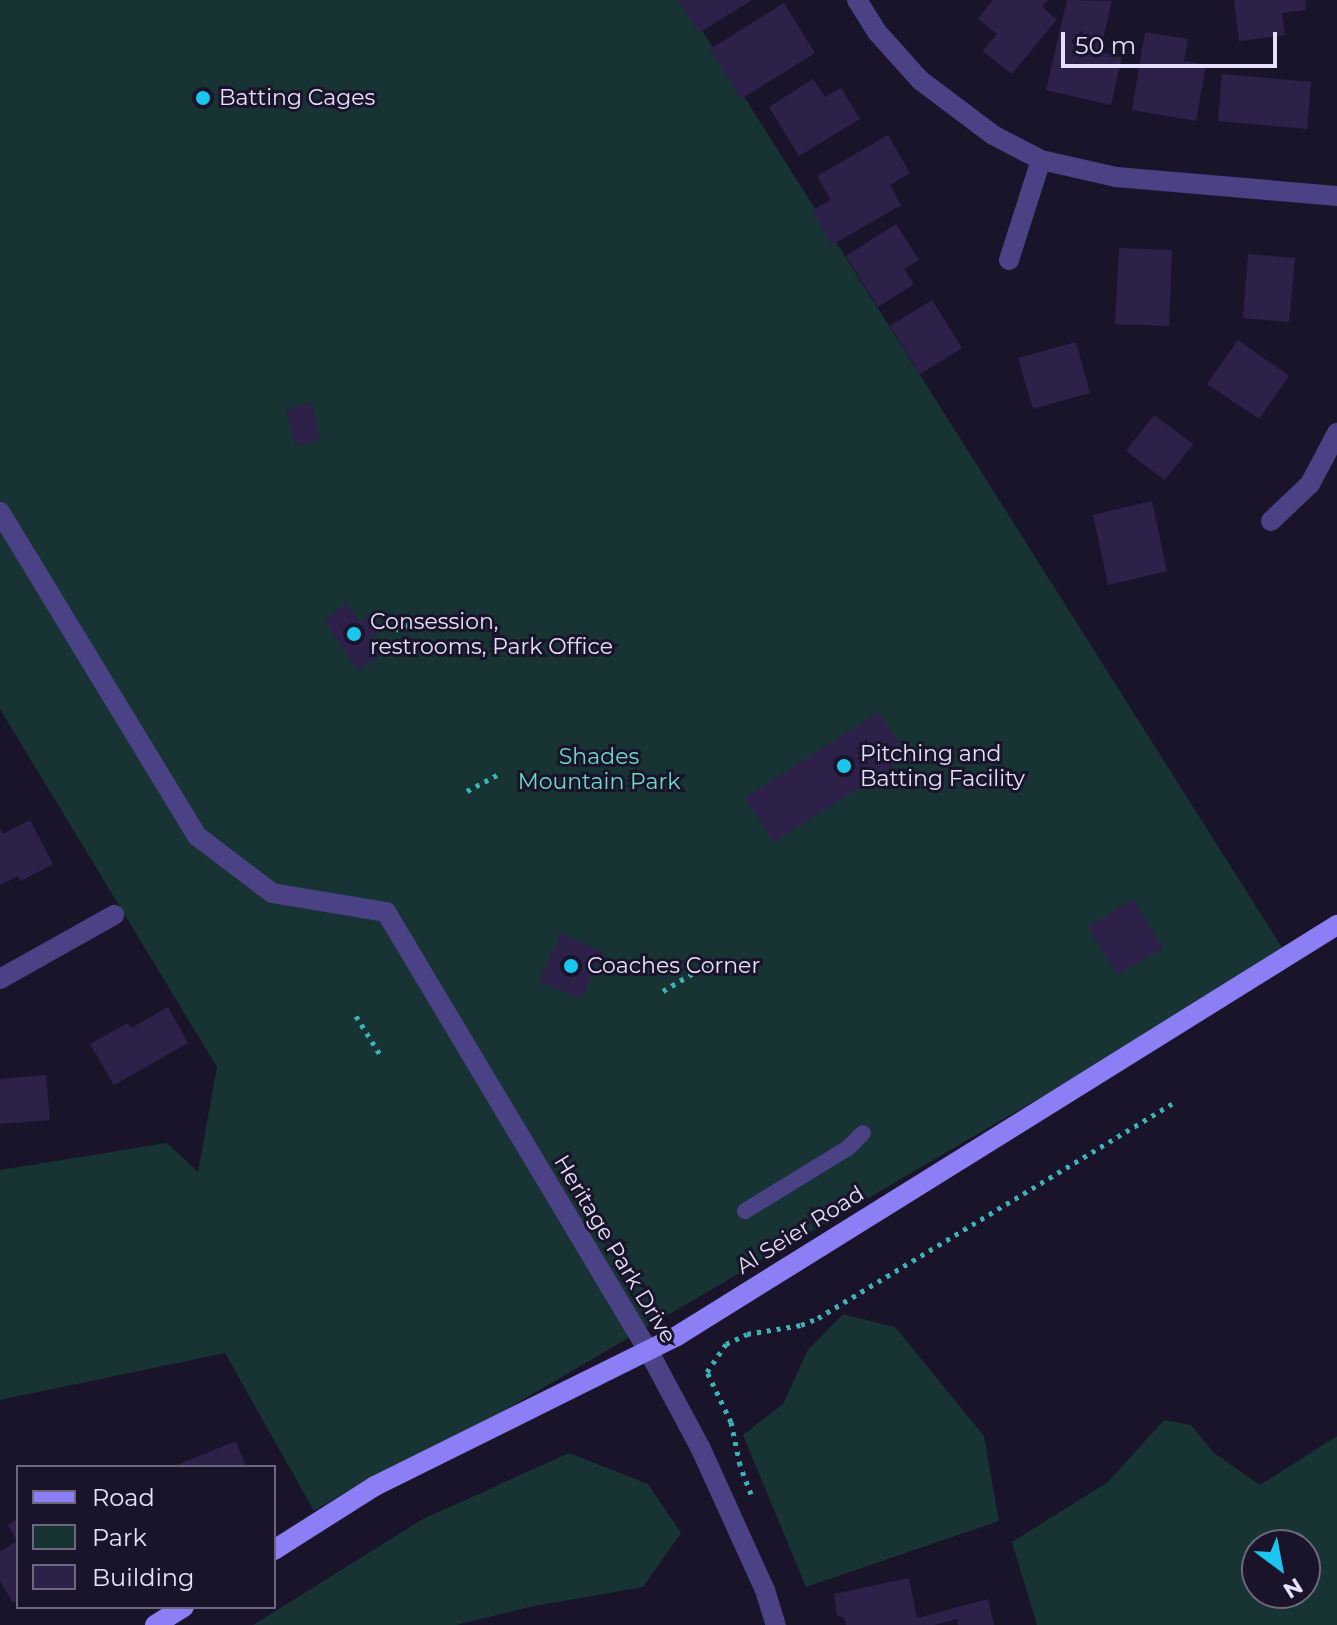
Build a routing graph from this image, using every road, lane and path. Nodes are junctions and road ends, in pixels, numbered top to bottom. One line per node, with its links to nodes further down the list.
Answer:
1 (857, 0): 2 (street)
2 (1041, 160): 3 (street); 4 (street)
3 (1337, 196)
4 (1009, 260)
5 (1337, 433): 7 (street)
6 (0, 512): 22 (street, Heritage Park Drive)
7 (1271, 521)
8 (424, 618): 9 (path)
9 (396, 630)
10 (497, 775): 11 (path)
11 (467, 791)
12 (114, 915): 15 (street)
13 (1337, 925): 22 (street, Al Seier Road)
14 (715, 960): 16 (path)
15 (0, 979)
16 (663, 991)
17 (356, 1016): 18 (path)
18 (381, 1056)
19 (1172, 1104): 23 (path)
20 (863, 1133): 21 (lane)
21 (745, 1211)
22 (649, 1352): 24 (street, Al Seier Road); 27 (street, Heritage Park Drive)
23 (753, 1500)
24 (276, 1549)
25 (181, 1609): 26 (street)
26 (155, 1625)
27 (776, 1625)

